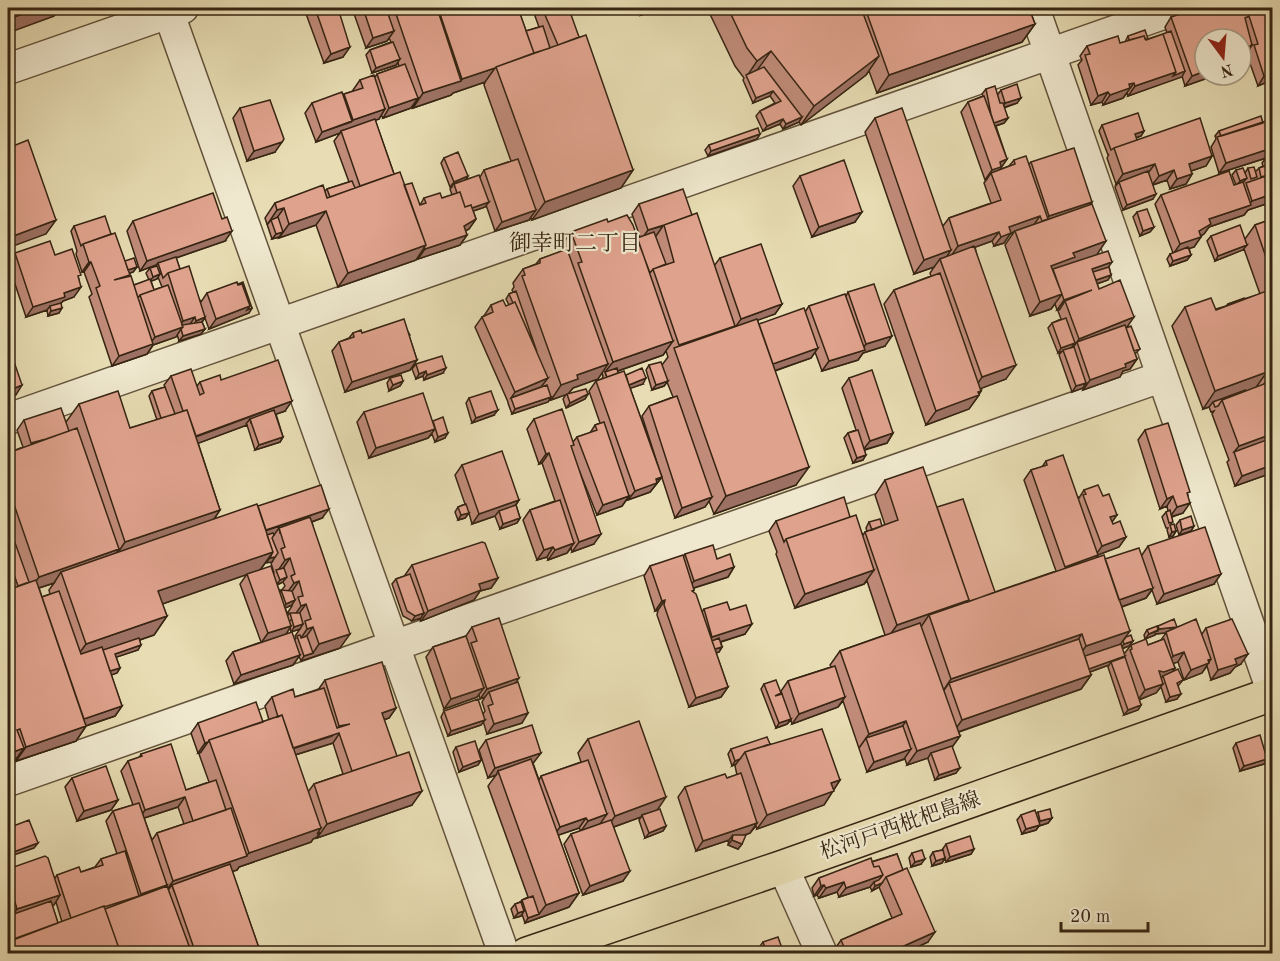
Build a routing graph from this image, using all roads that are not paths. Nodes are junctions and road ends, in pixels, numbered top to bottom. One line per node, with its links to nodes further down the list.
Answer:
1 (1034, 8): 4 (street)
2 (1180, 8): 4 (street)
3 (173, 9): 5 (street); 6 (street)
4 (1050, 53): 6 (street); 7 (street)
5 (8, 69)
6 (280, 323): 8 (street); 9 (street)
7 (1161, 377): 9 (street); 10 (street)
8 (8, 419)
9 (394, 646): 11 (street); 13 (street)
10 (1272, 692): 12 (main road, 松河戸西枇杷島線)
11 (8, 781)
12 (783, 867): 14 (main road, 松河戸西枇杷島線); 15 (street)
13 (504, 954)
14 (527, 954)
15 (822, 954)

